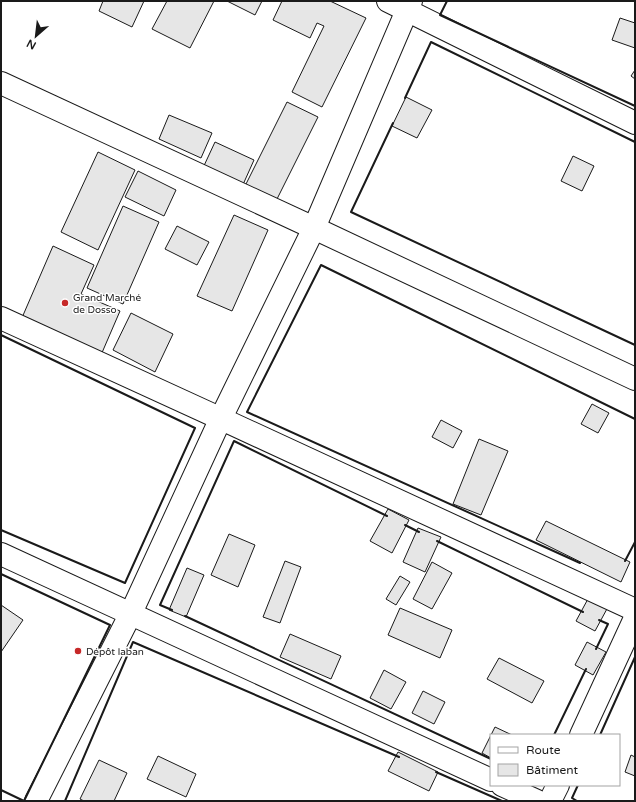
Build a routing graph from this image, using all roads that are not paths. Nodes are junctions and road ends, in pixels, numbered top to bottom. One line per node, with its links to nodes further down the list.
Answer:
1 (402, 4): 3 (street); 4 (street)
2 (1, 83): 4 (street)
3 (635, 123)
4 (314, 228): 6 (street); 7 (street)
5 (1, 318): 7 (street)
6 (635, 379)
7 (221, 418): 9 (street); 10 (street)
8 (1, 554): 10 (street)
9 (635, 610)
10 (131, 613): 13 (street); 16 (street)
11 (635, 618): 12 (street)
12 (581, 734)
13 (490, 780)
14 (504, 786): 17 (street)
15 (558, 786): 18 (street)
16 (36, 801)
17 (537, 801)
18 (550, 801)

